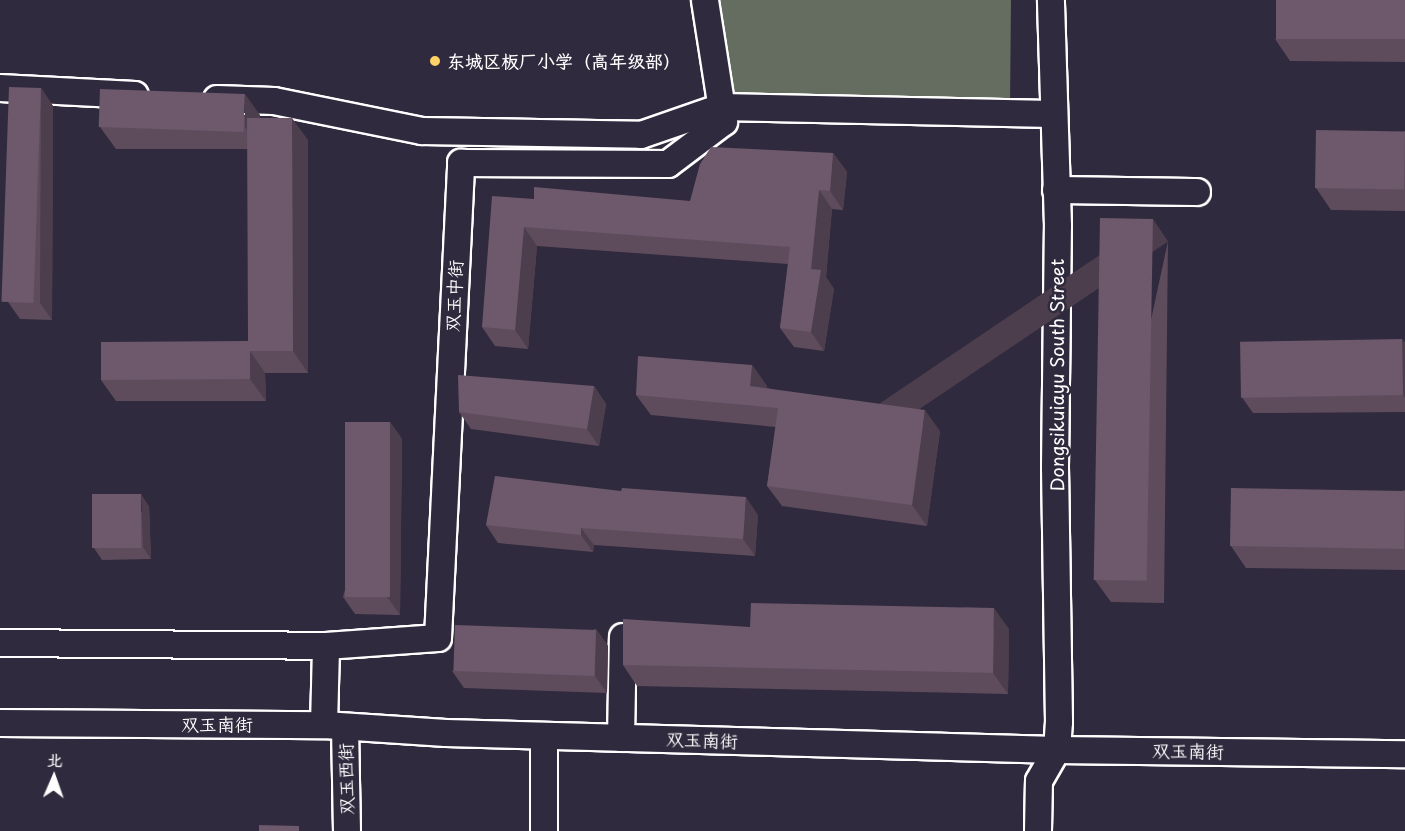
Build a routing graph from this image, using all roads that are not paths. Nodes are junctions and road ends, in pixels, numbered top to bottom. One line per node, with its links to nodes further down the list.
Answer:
1 (705, 0): 6 (street)
2 (1051, 0): 7 (street, Dongsikuiayu South Street)
3 (0, 88): 4 (street)
4 (155, 96)
5 (191, 98): 6 (street)
6 (722, 107): 7 (street); 12 (street, 双玉中街)
7 (1052, 114): 8 (street, Dongsikuiayu South Street)
8 (1056, 190): 9 (street); 17 (street, Dongsikuiayu South Street)
9 (1197, 192)
10 (623, 637): 16 (street)
11 (0, 643): 12 (street)
12 (326, 646): 14 (street)
13 (0, 723): 14 (street, 双玉南街)
14 (335, 726): 15 (street, 双玉南街); 19 (street, 双玉西街)
15 (544, 736): 16 (street, 双玉南街); 20 (street)
16 (621, 738): 17 (street, 双玉南街)
17 (1056, 750): 18 (street, 双玉南街); 21 (street)
18 (1405, 754)
19 (347, 831)
20 (544, 831)
21 (1038, 831)

